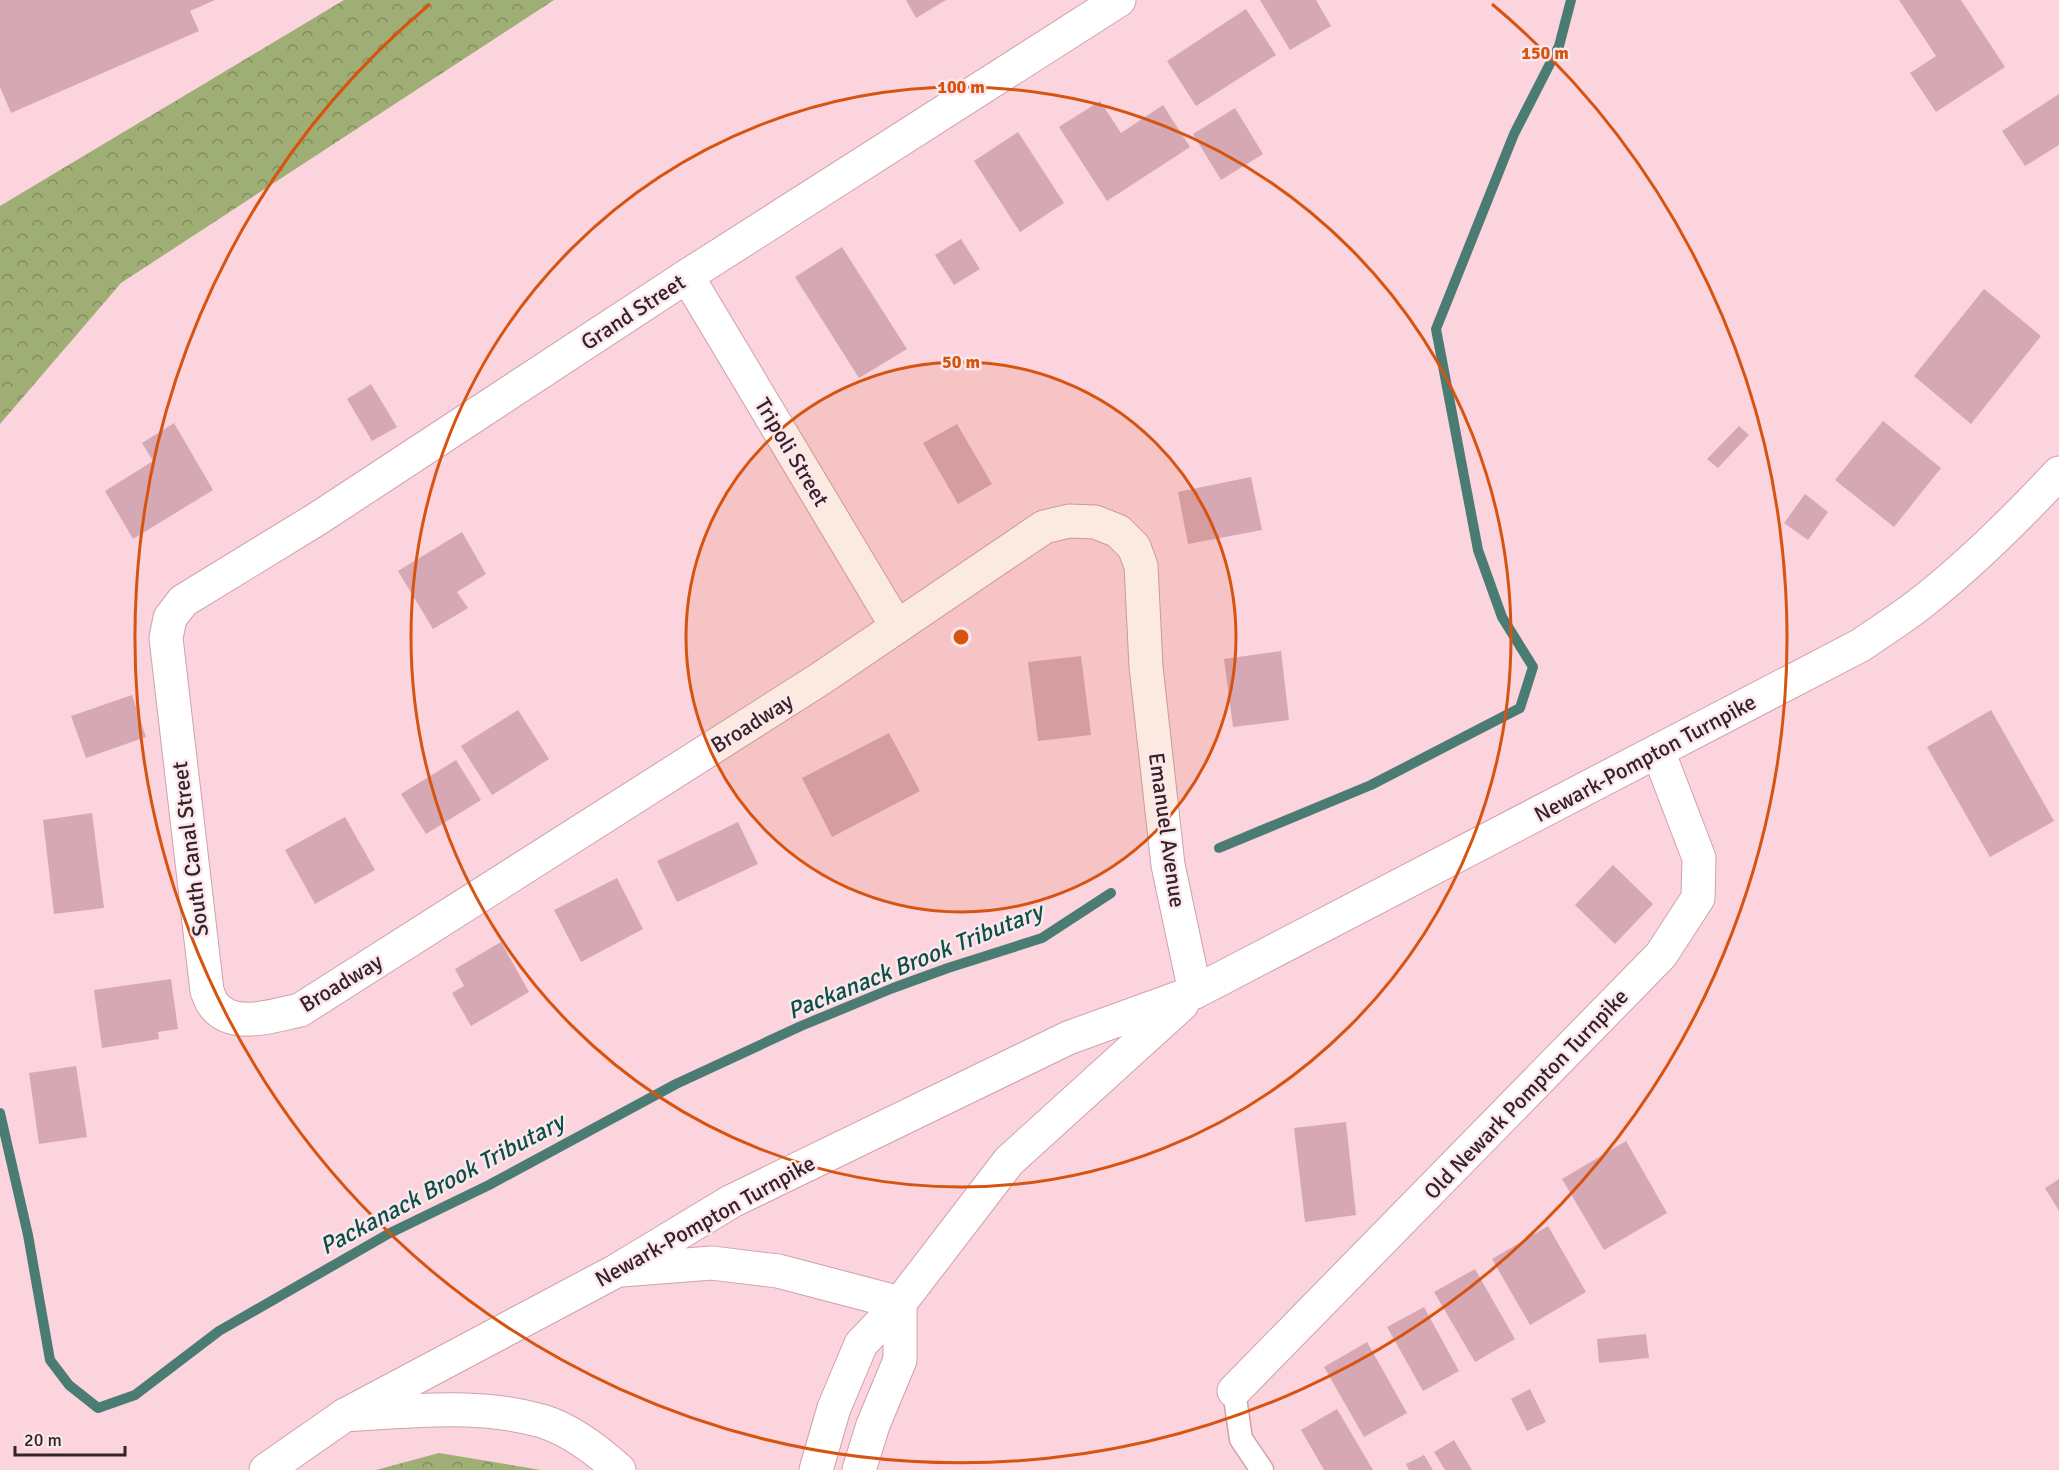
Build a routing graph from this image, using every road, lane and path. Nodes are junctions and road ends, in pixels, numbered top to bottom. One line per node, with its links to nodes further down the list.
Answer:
1 (1119, 0): 2 (main road, Grand Street)
2 (687, 276): 4 (main road, Tripoli Street); 5 (main road, Grand Street)
3 (2059, 473): 7 (main road, Newark-Pompton Turnpike)
4 (897, 627): 6 (main road, Broadway); 9 (main road, Broadway)
5 (166, 638): 9 (main road, South Canal Street)
6 (1146, 667): 8 (main road, Emanuel Avenue)
7 (1658, 751): 8 (main road, Newark-Pompton Turnpike); 12 (main road, Old Newark Pompton Turnpike)
8 (1195, 992): 10 (main road, Newark-Pompton Turnpike); 11 (main road, Newark-Pompton Turnpike)
9 (263, 1017)
10 (615, 1271): 11 (main road); 13 (main road, Newark-Pompton Turnpike)
11 (900, 1303): 16 (main road, Newark-Pompton Turnpike); 17 (main road)
12 (1234, 1391): 18 (lane)
13 (345, 1415): 14 (main road, Newark-Pompton Turnpike); 15 (main road)
14 (266, 1470)
15 (620, 1470)
16 (816, 1470)
17 (859, 1470)
18 (1262, 1470)

